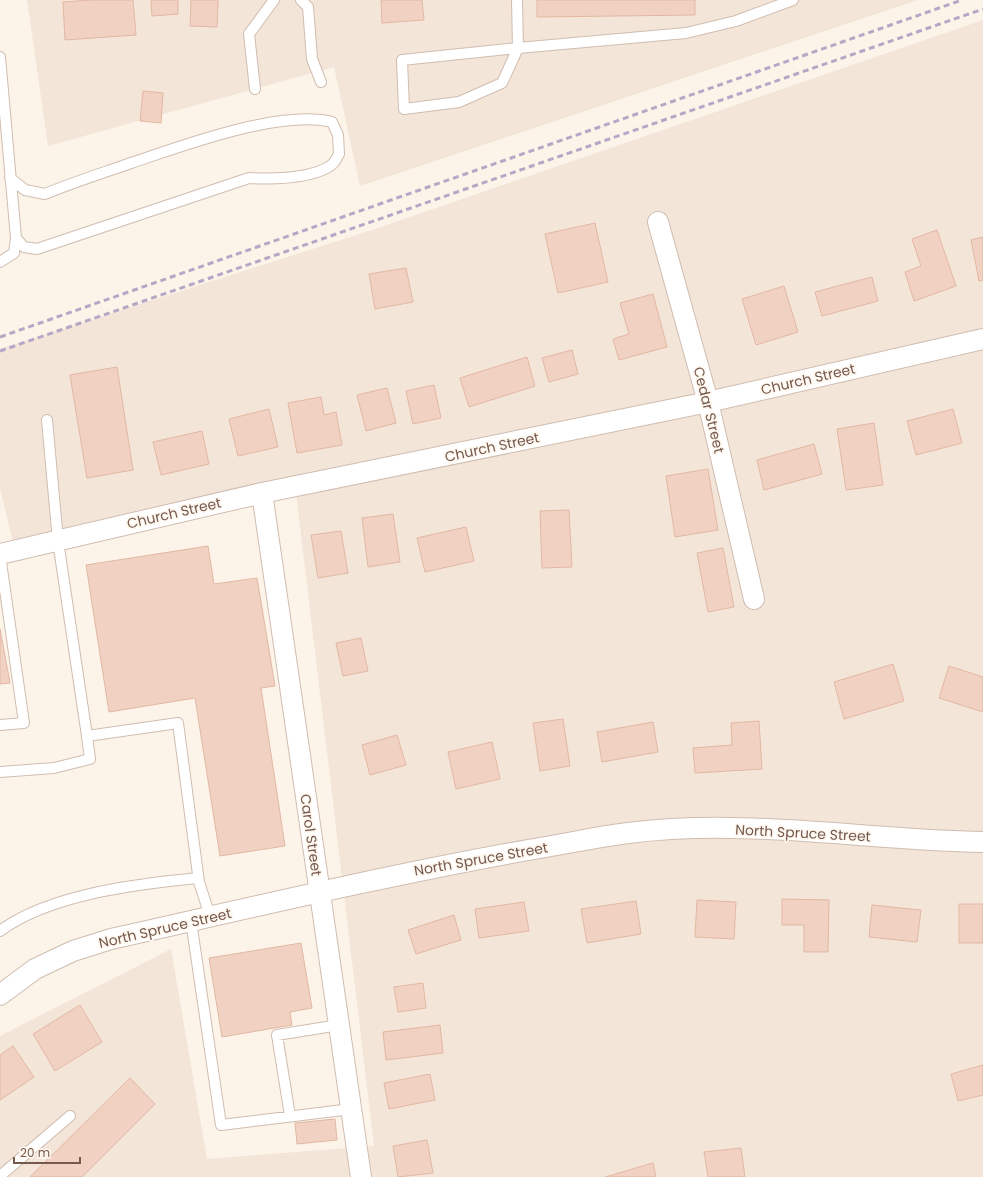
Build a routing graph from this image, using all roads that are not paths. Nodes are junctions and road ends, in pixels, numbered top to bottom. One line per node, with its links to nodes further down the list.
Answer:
1 (274, 0): 8 (lane)
2 (301, 0): 7 (lane)
3 (517, 0): 5 (lane)
4 (793, 0): 5 (lane)
5 (518, 48): 5 (lane)
6 (0, 57): 9 (lane)
7 (321, 82)
8 (255, 89)
9 (10, 178): 11 (lane); 11 (lane)
10 (658, 222): 14 (street, Cedar Street)
11 (16, 238): 12 (lane)
12 (0, 262)
13 (983, 339): 14 (street, Church Street)
14 (708, 402): 16 (street, Church Street); 19 (street, Cedar Street)
15 (47, 420): 17 (lane)
16 (262, 493): 17 (street, Church Street); 25 (street, Carol Street)
17 (58, 541): 18 (street, Church Street); 21 (lane)
18 (0, 554): 20 (lane)
19 (754, 599)
20 (0, 725)
21 (87, 736): 22 (lane); 24 (lane)
22 (0, 772)
23 (983, 842): 25 (street, North Spruce Street)
24 (198, 878): 26 (lane); 28 (lane)
25 (320, 892): 26 (street, North Spruce Street); 30 (street, Carol Street)
26 (210, 916): 27 (street, North Spruce Street)
27 (191, 921): 29 (street, North Spruce Street); 33 (lane)
28 (0, 931)
29 (0, 995)
30 (339, 1025): 31 (street, Carol Street); 33 (lane)
31 (351, 1109): 33 (lane); 35 (street, Carol Street)
32 (70, 1116): 34 (lane)
33 (290, 1116)
34 (0, 1176)
35 (361, 1177)

